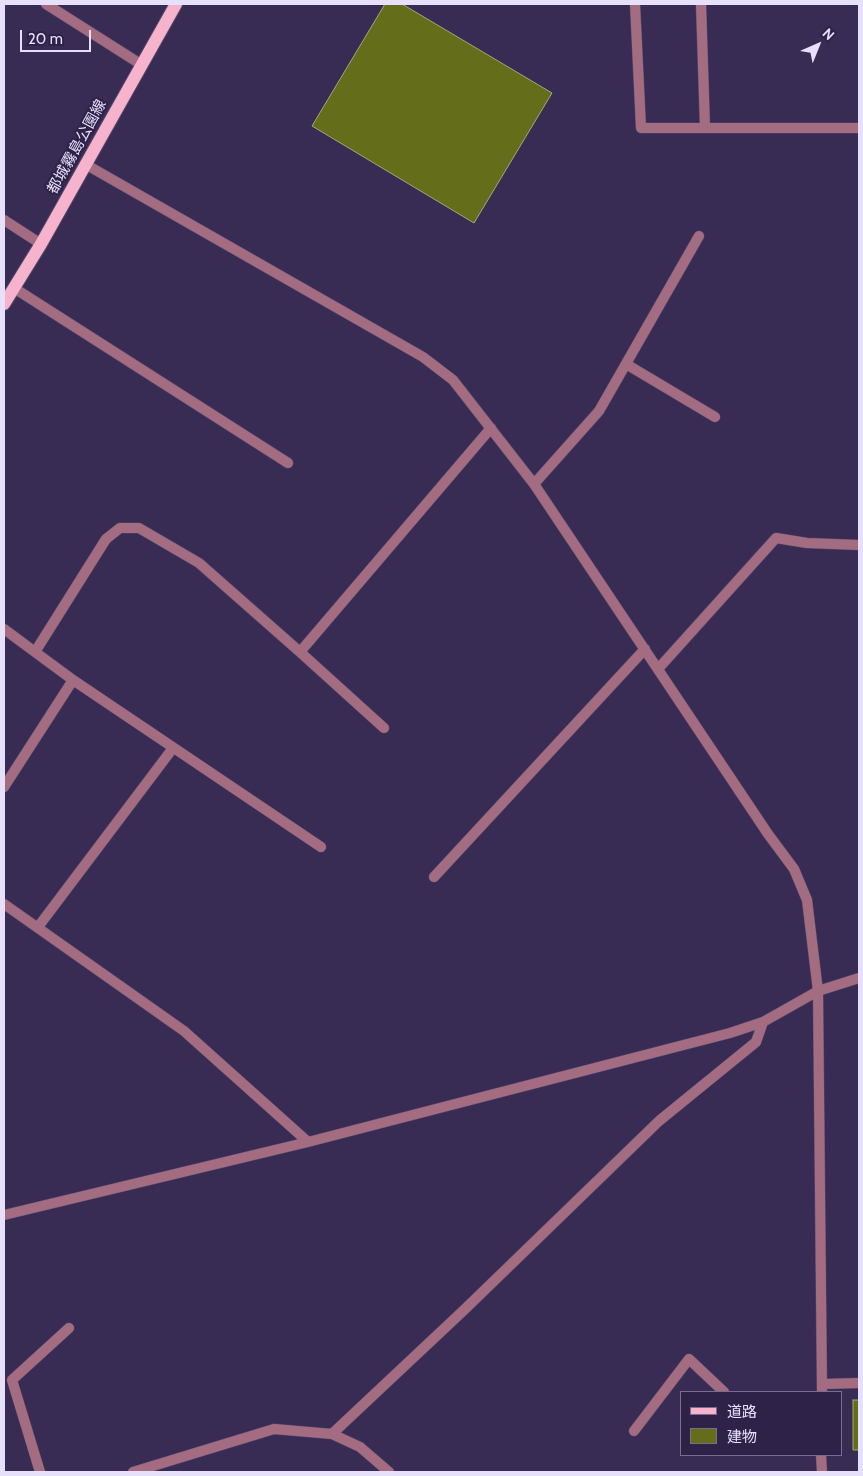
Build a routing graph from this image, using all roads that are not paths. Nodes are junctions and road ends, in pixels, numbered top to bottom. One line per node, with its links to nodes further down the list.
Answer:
1 (46, 4): 5 (street)
2 (176, 4): 5 (main road, 都城霧島公園線)
3 (635, 4): 6 (street)
4 (701, 4): 6 (street)
5 (142, 65): 8 (main road, 都城霧島公園線)
6 (705, 128): 7 (street)
7 (859, 128)
8 (85, 164): 11 (main road, 都城霧島公園線); 16 (street)
9 (4, 220): 11 (street)
10 (699, 236): 14 (street)
11 (41, 244): 12 (main road, 都城霧島公園線)
12 (14, 288): 13 (main road, 都城霧島公園線); 17 (street)
13 (4, 304)
14 (626, 364): 15 (street); 18 (street)
15 (715, 417)
16 (492, 428): 18 (street); 23 (street)
17 (288, 462)
18 (534, 484): 21 (street)
19 (859, 546): 24 (street)
20 (4, 629): 22 (street)
21 (645, 649): 24 (street); 30 (street)
22 (35, 652): 23 (street); 25 (street)
23 (300, 652): 26 (street)
24 (658, 669): 34 (street)
25 (73, 680): 27 (street); 28 (street)
26 (384, 728)
27 (173, 748): 29 (street); 32 (street)
28 (4, 787)
29 (321, 847)
30 (434, 877)
31 (4, 904): 32 (street)
32 (38, 927): 36 (street)
33 (859, 978): 34 (street)
34 (818, 991): 35 (street); 40 (street)
35 (763, 1022): 36 (street); 43 (street)
36 (308, 1142): 37 (street)
37 (4, 1215)
38 (69, 1328): 45 (street)
39 (859, 1383): 40 (street)
40 (823, 1388)
41 (723, 1391): 42 (street)
42 (634, 1431)
43 (332, 1434): 46 (street); 47 (street)
44 (820, 1456): 48 (street)
45 (40, 1472)
46 (133, 1472)
47 (389, 1472)
48 (822, 1472)

